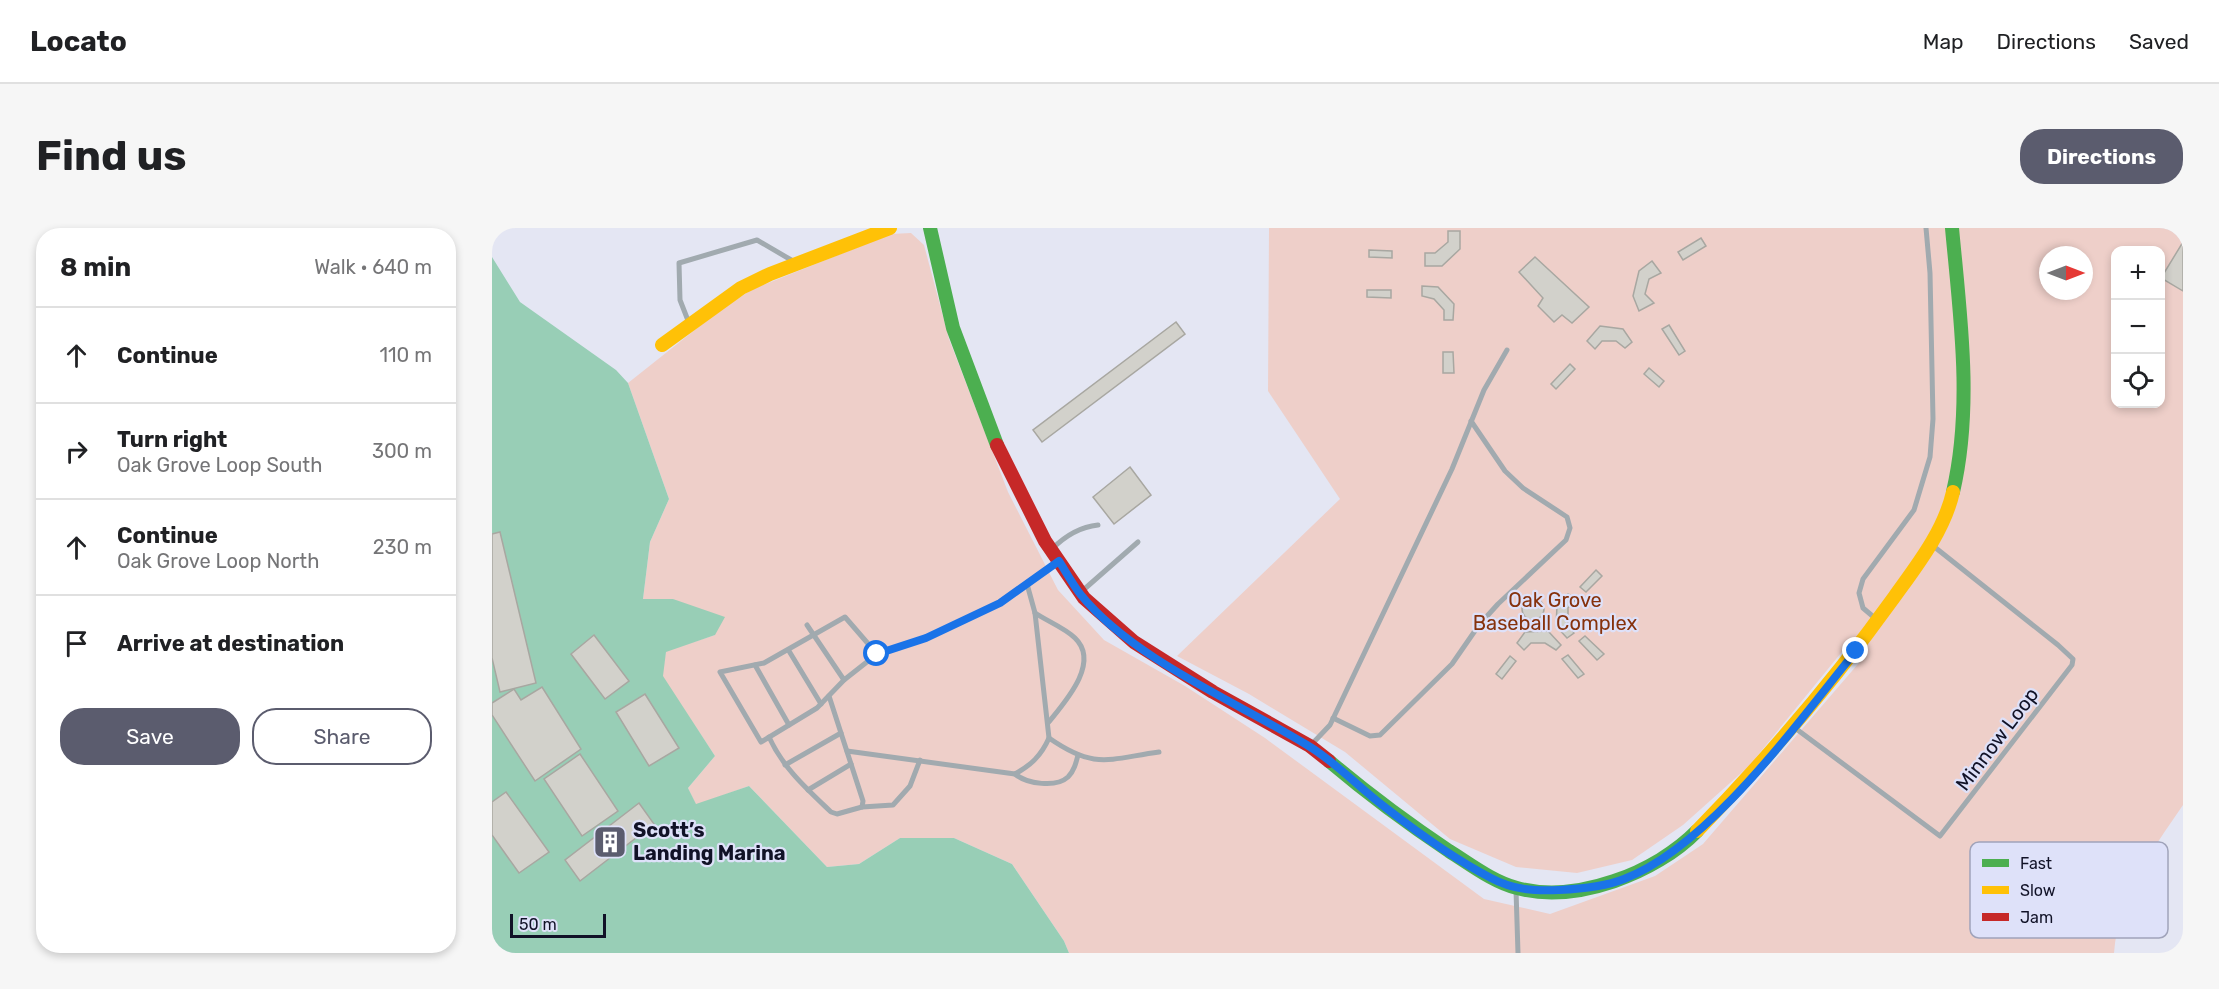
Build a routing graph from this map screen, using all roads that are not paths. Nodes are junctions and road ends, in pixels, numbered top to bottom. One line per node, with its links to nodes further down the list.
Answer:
1 (890, 228): 5 (street)
2 (930, 228): 13 (street)
3 (1926, 228): 17 (lane)
4 (1952, 228): 12 (street)
5 (798, 264): 6 (street); 6 (lane)
6 (689, 323): 7 (street)
7 (662, 345)
8 (1507, 350): 9 (lane)
9 (1471, 421): 26 (lane); 26 (lane)
10 (1098, 525): 13 (lane)
11 (1138, 542): 15 (lane)
12 (1931, 544): 17 (street); 29 (lane, Minnow Loop)
13 (1054, 556): 14 (lane); 15 (street)
14 (1027, 584): 16 (lane); 21 (lane)
15 (1080, 593): 33 (street)
16 (1035, 613): 27 (lane); 27 (lane)
17 (1878, 620): 29 (street)
18 (807, 625): 19 (lane)
19 (814, 636): 20 (lane); 21 (lane); 23 (lane)
20 (789, 651): 22 (lane); 25 (lane)
21 (877, 654): 23 (lane)
22 (755, 665): 28 (lane); 31 (lane)
23 (843, 680): 24 (lane)
24 (829, 696): 25 (lane); 30 (lane)
25 (821, 704): 28 (lane)
26 (1334, 718): 33 (lane)
27 (1048, 723): 32 (lane)
28 (789, 725): 31 (lane)
29 (1794, 727): 43 (street)
30 (841, 734): 34 (lane); 39 (lane)
31 (768, 737): 39 (lane)
32 (1049, 738): 36 (lane); 40 (lane)
33 (1310, 746): 43 (street)
34 (847, 751): 37 (lane); 38 (lane)
35 (1159, 752): 36 (lane)
36 (1078, 755): 40 (lane)
37 (920, 760): 40 (lane); 42 (lane)
38 (851, 764): 41 (lane); 42 (lane)
39 (785, 765): 41 (lane)
40 (1015, 774)
41 (808, 790): 42 (lane)
42 (862, 804)
43 (1516, 888): 44 (lane)
44 (1518, 953)

